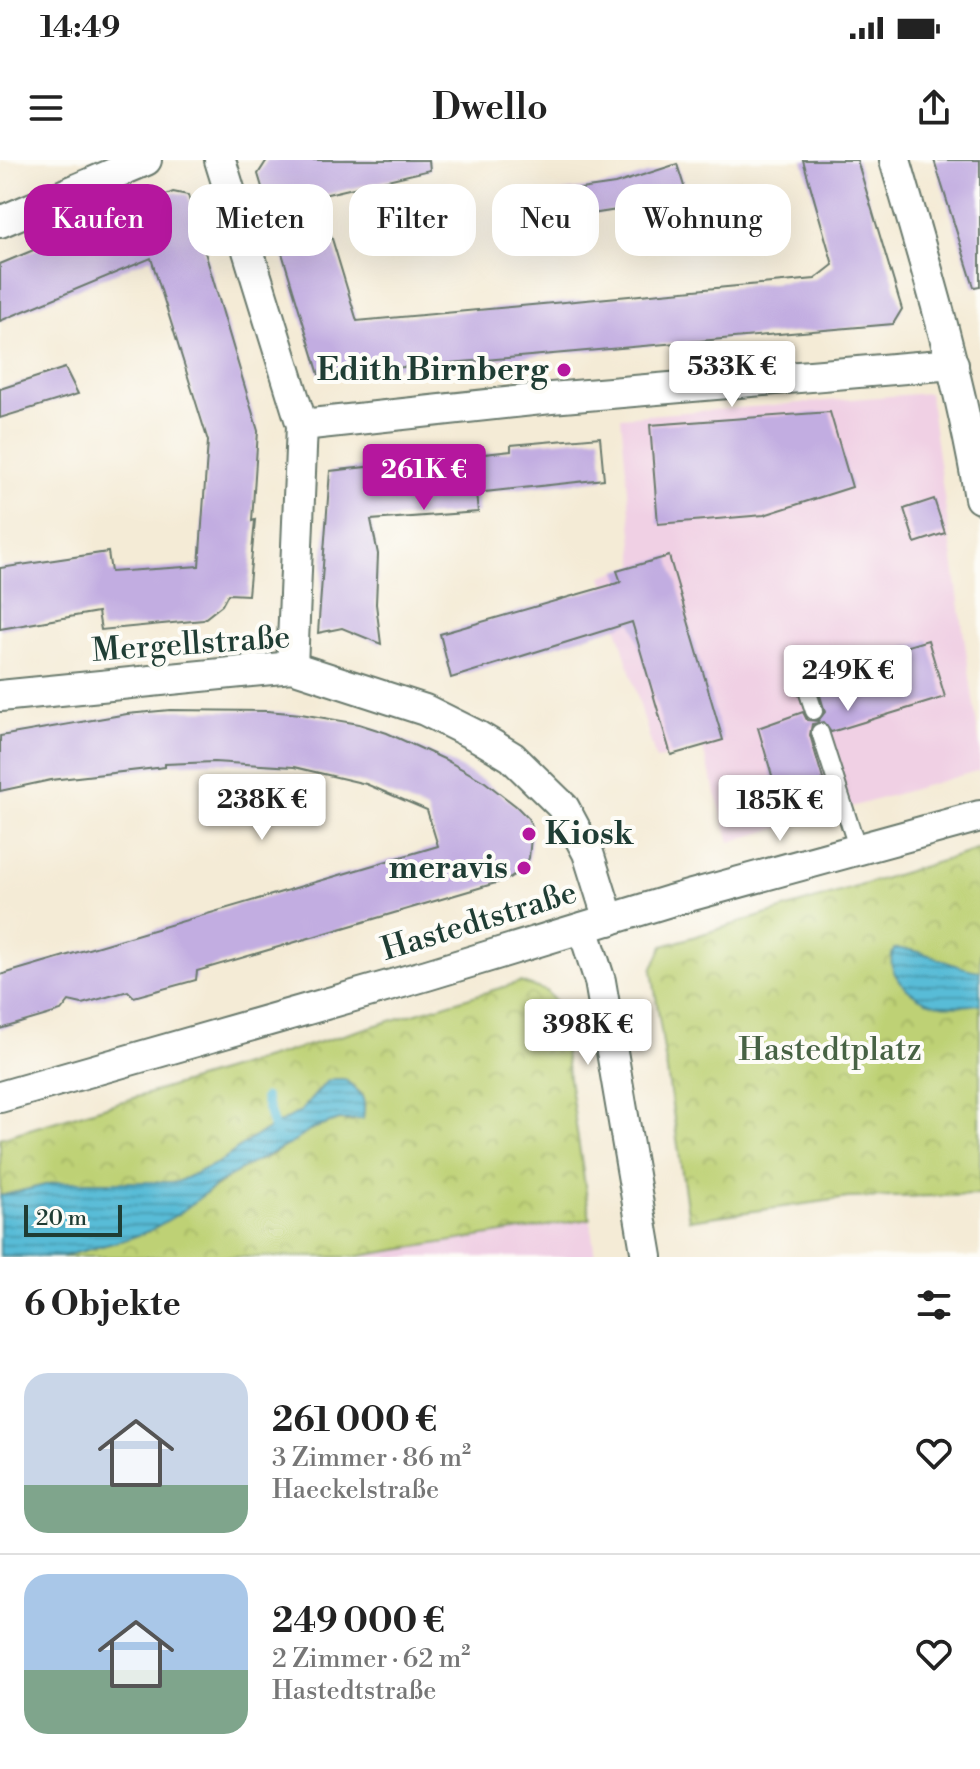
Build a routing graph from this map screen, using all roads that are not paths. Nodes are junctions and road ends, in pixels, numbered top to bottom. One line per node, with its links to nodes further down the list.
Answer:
1 (146, 160): 4 (street)
2 (220, 160): 7 (street)
3 (895, 160): 5 (street)
4 (0, 222)
5 (953, 364): 6 (street); 7 (street)
6 (974, 424): 8 (street)
7 (302, 425): 9 (street)
8 (980, 498)
9 (292, 667): 11 (street, Mergellstraße); 16 (street, Mergellstraße)
10 (803, 678): 12 (lane)
11 (0, 696)
12 (814, 711)
13 (820, 732): 15 (lane)
14 (980, 816): 15 (street, Hastedtstraße)
15 (858, 850): 16 (street, Hastedtstraße)
16 (596, 924): 17 (street, Hastedtstraße); 18 (street, Mergellstraße)
17 (0, 1097)
18 (647, 1257)

